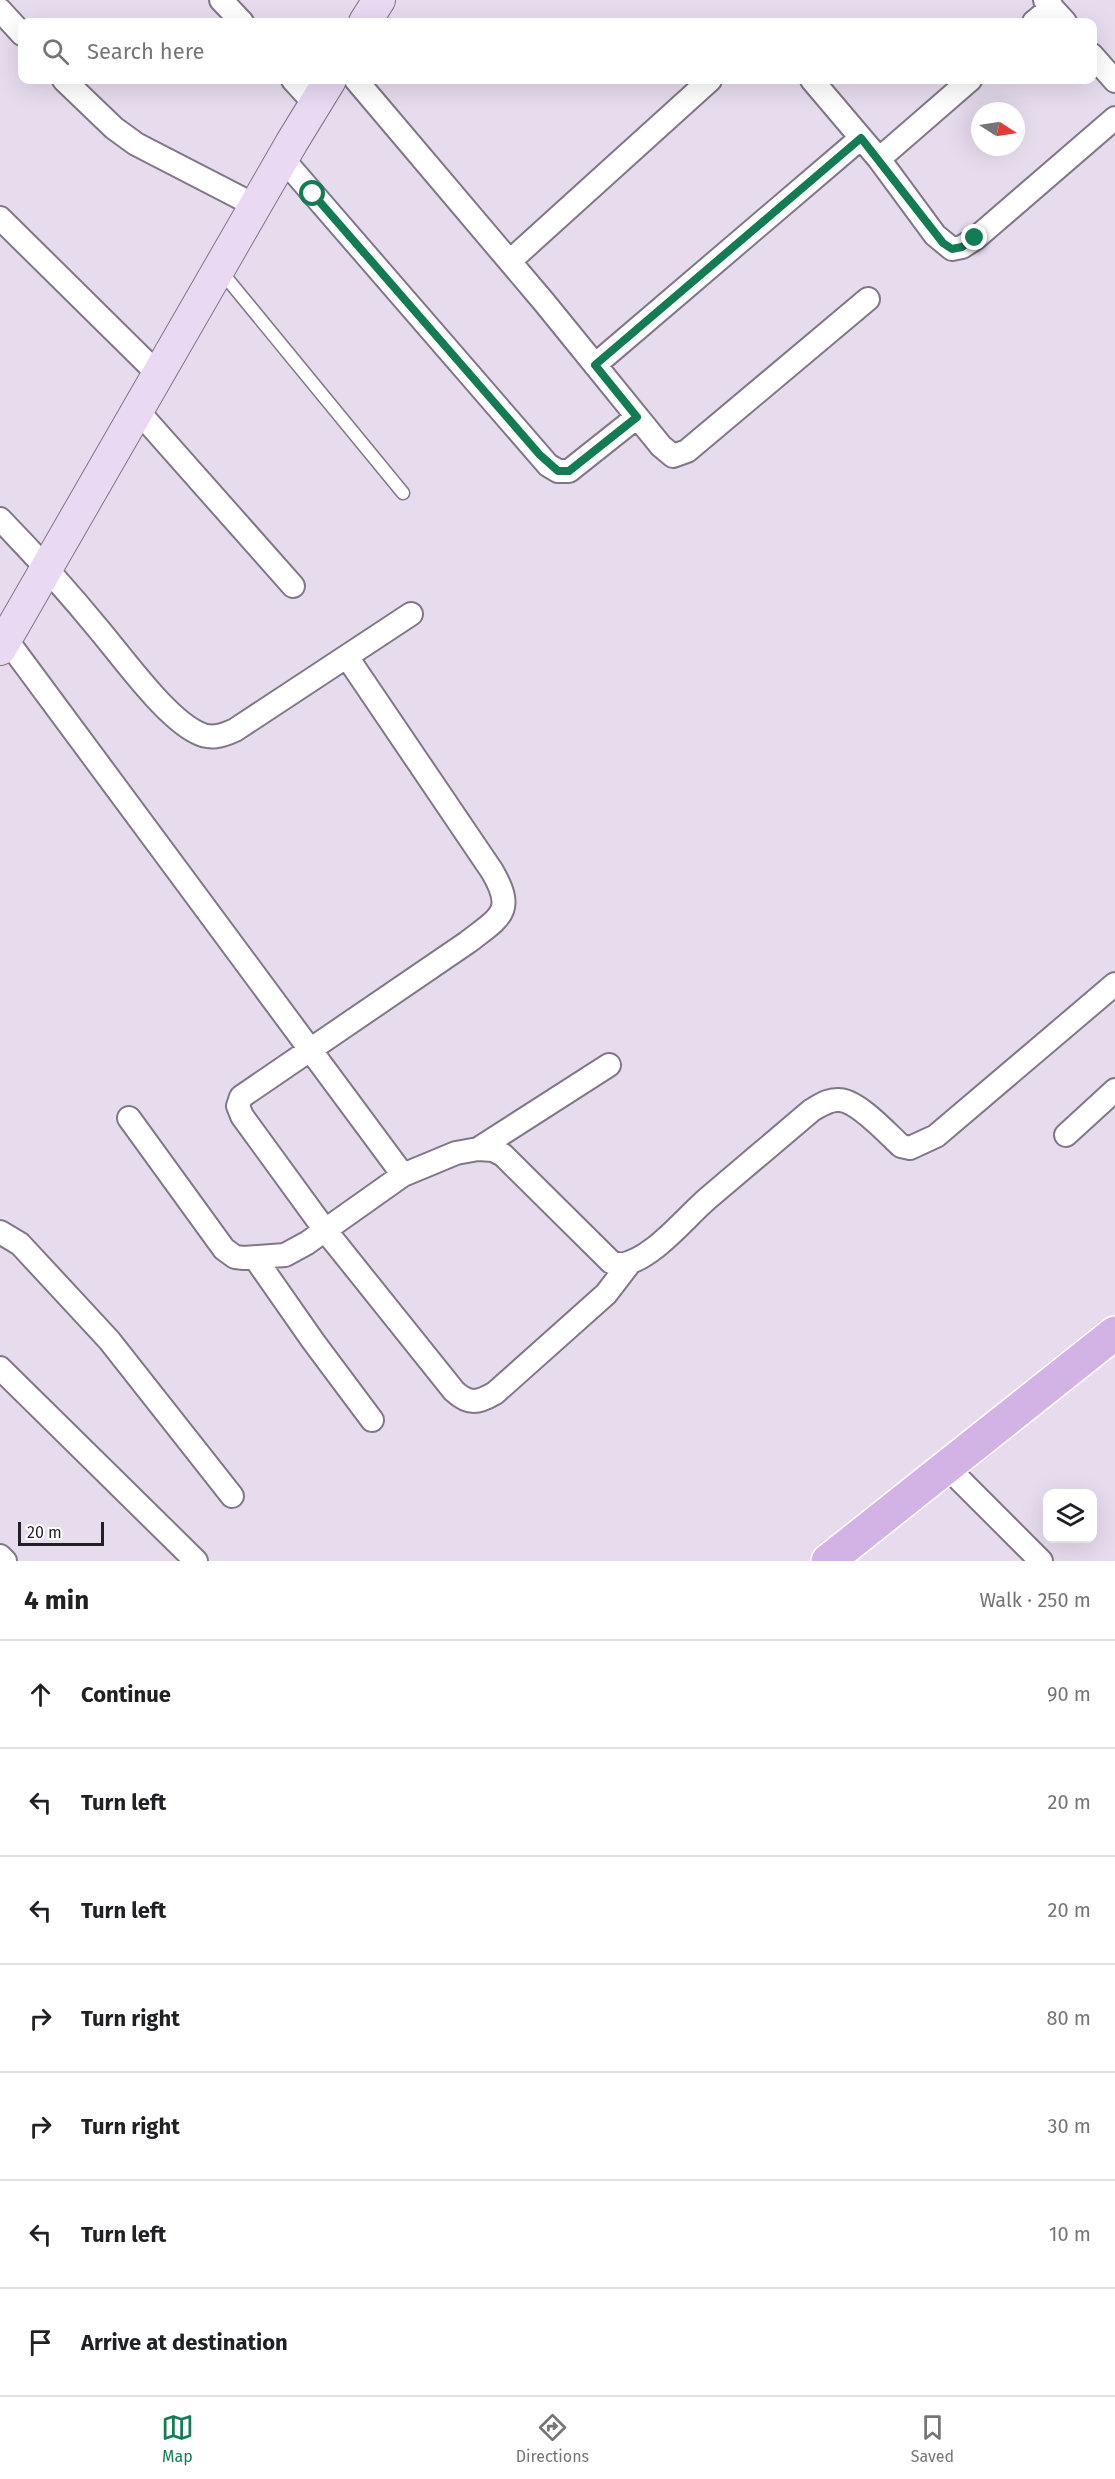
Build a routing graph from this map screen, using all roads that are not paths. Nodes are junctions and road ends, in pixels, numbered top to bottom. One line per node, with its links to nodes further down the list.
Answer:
1 (221, 0): 4 (street)
2 (379, 0): 5 (street)
3 (0, 10): 6 (street)
4 (238, 18)
5 (368, 18)
6 (18, 30)
7 (1097, 61): 8 (street)
8 (1115, 81)
9 (68, 84): 20 (street)
10 (303, 84): 15 (street)
11 (359, 84): 22 (street)
12 (706, 84): 22 (street)
13 (815, 84): 17 (street)
14 (965, 84): 19 (street)
15 (323, 92): 18 (street)
16 (1115, 118): 19 (street)
17 (861, 138): 19 (street); 25 (street)
18 (283, 159): 20 (street); 28 (street)
19 (879, 159)
20 (256, 206): 23 (street)
21 (0, 218): 26 (street)
22 (510, 261): 25 (street)
23 (219, 269): 26 (street); 29 (lane)
24 (868, 299): 28 (street)
25 (595, 365): 28 (street)
26 (159, 375): 27 (street)
27 (138, 411): 31 (street); 32 (street)
28 (637, 417)
29 (403, 493)
30 (0, 519): 31 (street)
31 (47, 567): 34 (street); 35 (street)
32 (293, 586)
33 (411, 614): 35 (street)
34 (3, 644): 37 (street)
35 (347, 657): 37 (street)
36 (1115, 984): 47 (street)
37 (311, 1049): 43 (street); 44 (street)
38 (609, 1065): 42 (street)
39 (1115, 1090): 41 (street)
40 (129, 1118): 46 (street)
41 (1066, 1135)
42 (478, 1149): 43 (street); 47 (street)
43 (403, 1175): 44 (street)
44 (325, 1230): 46 (street); 47 (street)
45 (0, 1232): 52 (street)
46 (255, 1258): 50 (street)
47 (629, 1264)
48 (1115, 1333): 51 (main road)
49 (0, 1368): 55 (street)
50 (372, 1420)
51 (945, 1465): 56 (main road); 57 (street)
52 (232, 1496)
53 (0, 1556): 54 (street)
54 (5, 1561)
55 (196, 1561)
56 (828, 1561)
57 (1041, 1561)

